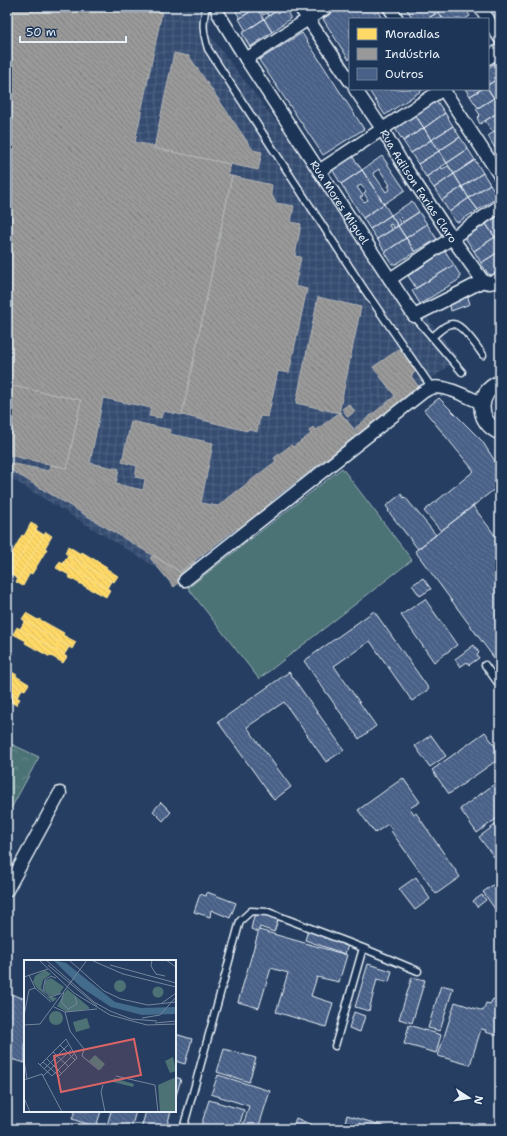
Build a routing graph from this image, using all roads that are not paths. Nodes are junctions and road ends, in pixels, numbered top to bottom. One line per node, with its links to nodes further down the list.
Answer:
1 (206, 7): 32 (lane)
2 (217, 7): 14 (street, Rua Mores Miguel)
3 (300, 7): 9 (street)
4 (327, 7): 9 (street)
5 (389, 7): 7 (street)
6 (480, 7): 8 (street)
7 (396, 18)
8 (487, 18)
9 (308, 19): 14 (street); 15 (street)
10 (489, 21): 11 (street)
11 (500, 38)
12 (500, 50): 13 (street)
13 (489, 57)
14 (246, 59): 20 (street, Rua Mores Miguel)
15 (349, 80)
16 (356, 90): 19 (street, Rua Adilson Farias Claro)
17 (442, 90): 19 (street)
18 (444, 90): 21 (street)
19 (383, 130): 20 (street); 23 (street, Rua Adilson Farias Claro)
20 (319, 171): 25 (street, Rua Mores Miguel)
21 (500, 176)
22 (500, 206): 23 (street)
23 (452, 238): 25 (street); 26 (street, Rua Adilson Farias Claro)
24 (500, 278): 26 (street)
25 (390, 279): 27 (street, Rua Mores Miguel)
26 (483, 281): 27 (street)
27 (414, 316): 28 (lane)
28 (432, 337): 29 (lane); 30 (lane)
29 (483, 355)
30 (462, 372)
31 (500, 383): 33 (street)
32 (432, 388): 33 (street); 35 (street)
33 (482, 403): 34 (street)
34 (500, 432)
35 (184, 580)
36 (485, 665): 37 (lane)
37 (500, 686)
38 (60, 793): 39 (street)
39 (7, 890)
40 (363, 948): 41 (lane); 42 (lane); 43 (lane)
41 (418, 971)
42 (335, 1046)
43 (183, 1129)

